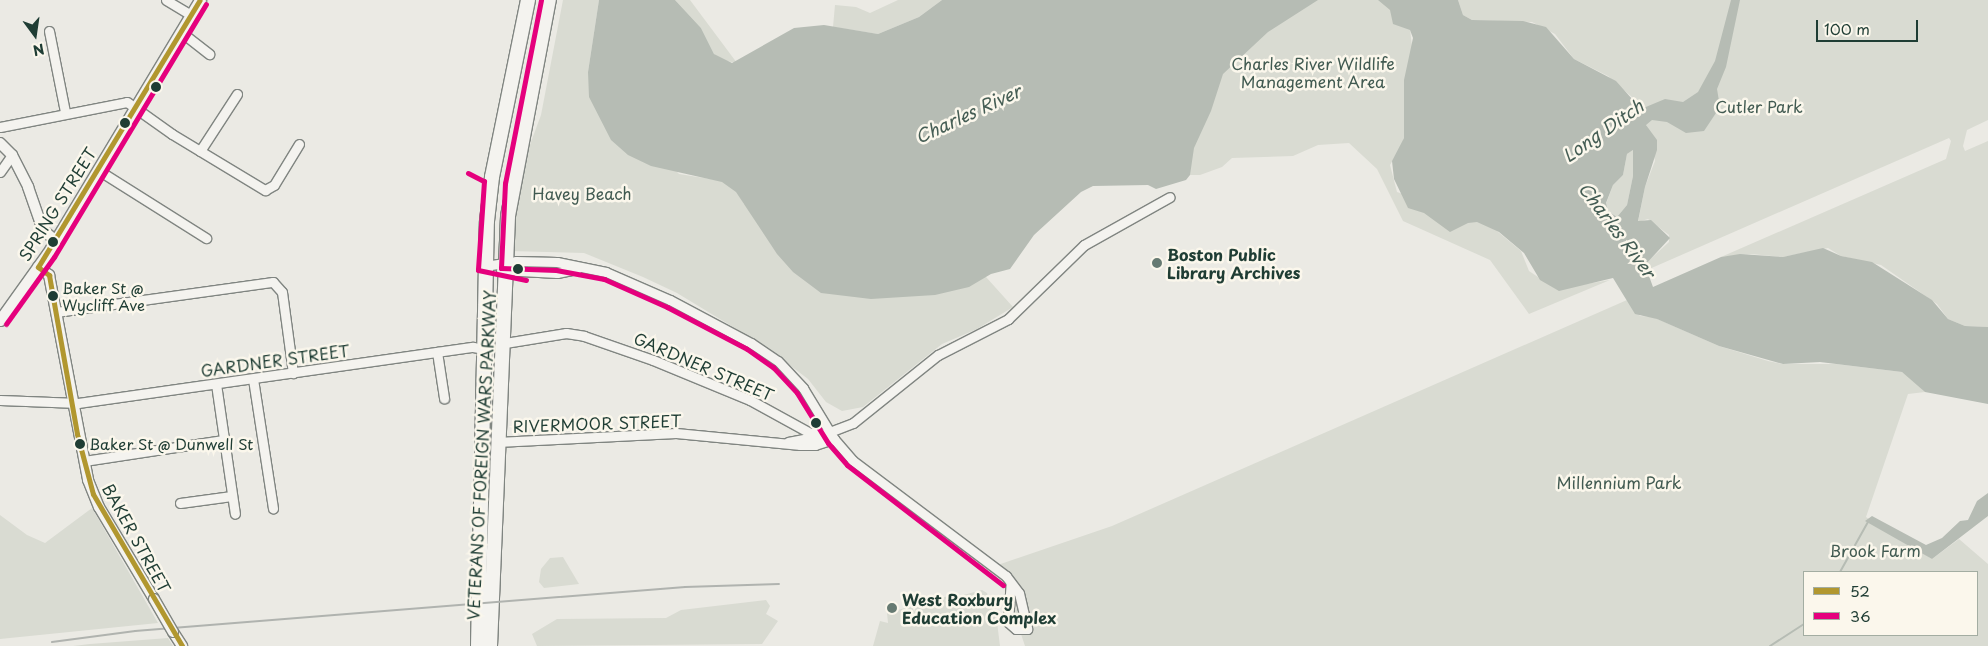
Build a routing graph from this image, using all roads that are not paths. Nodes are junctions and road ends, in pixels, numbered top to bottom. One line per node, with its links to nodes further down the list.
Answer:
1 (166, 0): 5 (street)
2 (200, 0): 5 (main road, SPRING STREET)
3 (528, 0): 22 (highway, VETERANS OF FOREIGN WARS PARKWAY)
4 (549, 0): 24 (highway, VETERANS OF FOREIGN WARS PARKWAY)
5 (191, 15): 7 (main road, SPRING STREET)
6 (48, 31): 11 (street)
7 (181, 32): 8 (street); 10 (main road, SPRING STREET)
8 (209, 54)
9 (237, 94): 15 (street)
10 (135, 109): 11 (street); 15 (street); 17 (main road, SPRING STREET)
11 (65, 112): 12 (street)
12 (0, 127)
13 (0, 143): 16 (street)
14 (299, 144): 15 (street)
15 (200, 151)
16 (12, 155): 18 (street); 21 (street)
17 (98, 170): 20 (street); 21 (main road, SPRING STREET)
18 (0, 172)
19 (1170, 197): 36 (street, RIVERMOOR STREET)
20 (206, 238)
21 (55, 240): 23 (main road, SPRING STREET)
22 (485, 266): 24 (street); 28 (highway, VETERANS OF FOREIGN WARS PARKWAY)
23 (38, 267): 25 (street, BAKER STREET); 26 (main road, SPRING STREET)
24 (507, 267): 27 (highway, VETERANS OF FOREIGN WARS PARKWAY); 36 (street)
25 (56, 312): 30 (street); 35 (street, BAKER STREET)
26 (0, 320)
27 (505, 343): 36 (street, GARDNER STREET); 38 (highway, VETERANS OF FOREIGN WARS PARKWAY)
28 (483, 349): 29 (street, GARDNER STREET); 46 (highway, VETERANS OF FOREIGN WARS PARKWAY)
29 (437, 352): 30 (street, GARDNER STREET); 33 (street)
30 (293, 373): 31 (street, GARDNER STREET)
31 (253, 379): 32 (street, GARDNER STREET); 42 (street)
32 (216, 384): 35 (street, GARDNER STREET); 37 (street)
33 (444, 398)
34 (0, 400): 35 (street, GARDNER STREET)
35 (72, 404): 39 (street, BAKER STREET)
36 (832, 435): 38 (street, RIVERMOOR STREET); 44 (street)
37 (223, 440): 39 (street); 40 (street)
38 (497, 442): 47 (highway, VETERANS OF FOREIGN WARS PARKWAY)
39 (84, 461): 45 (street, BAKER STREET, bridge)
40 (232, 496): 41 (street); 43 (street)
41 (180, 503)
42 (273, 508)
43 (235, 514)
44 (1011, 583): 44 (street)
45 (182, 646)
46 (478, 646)
47 (490, 646)

